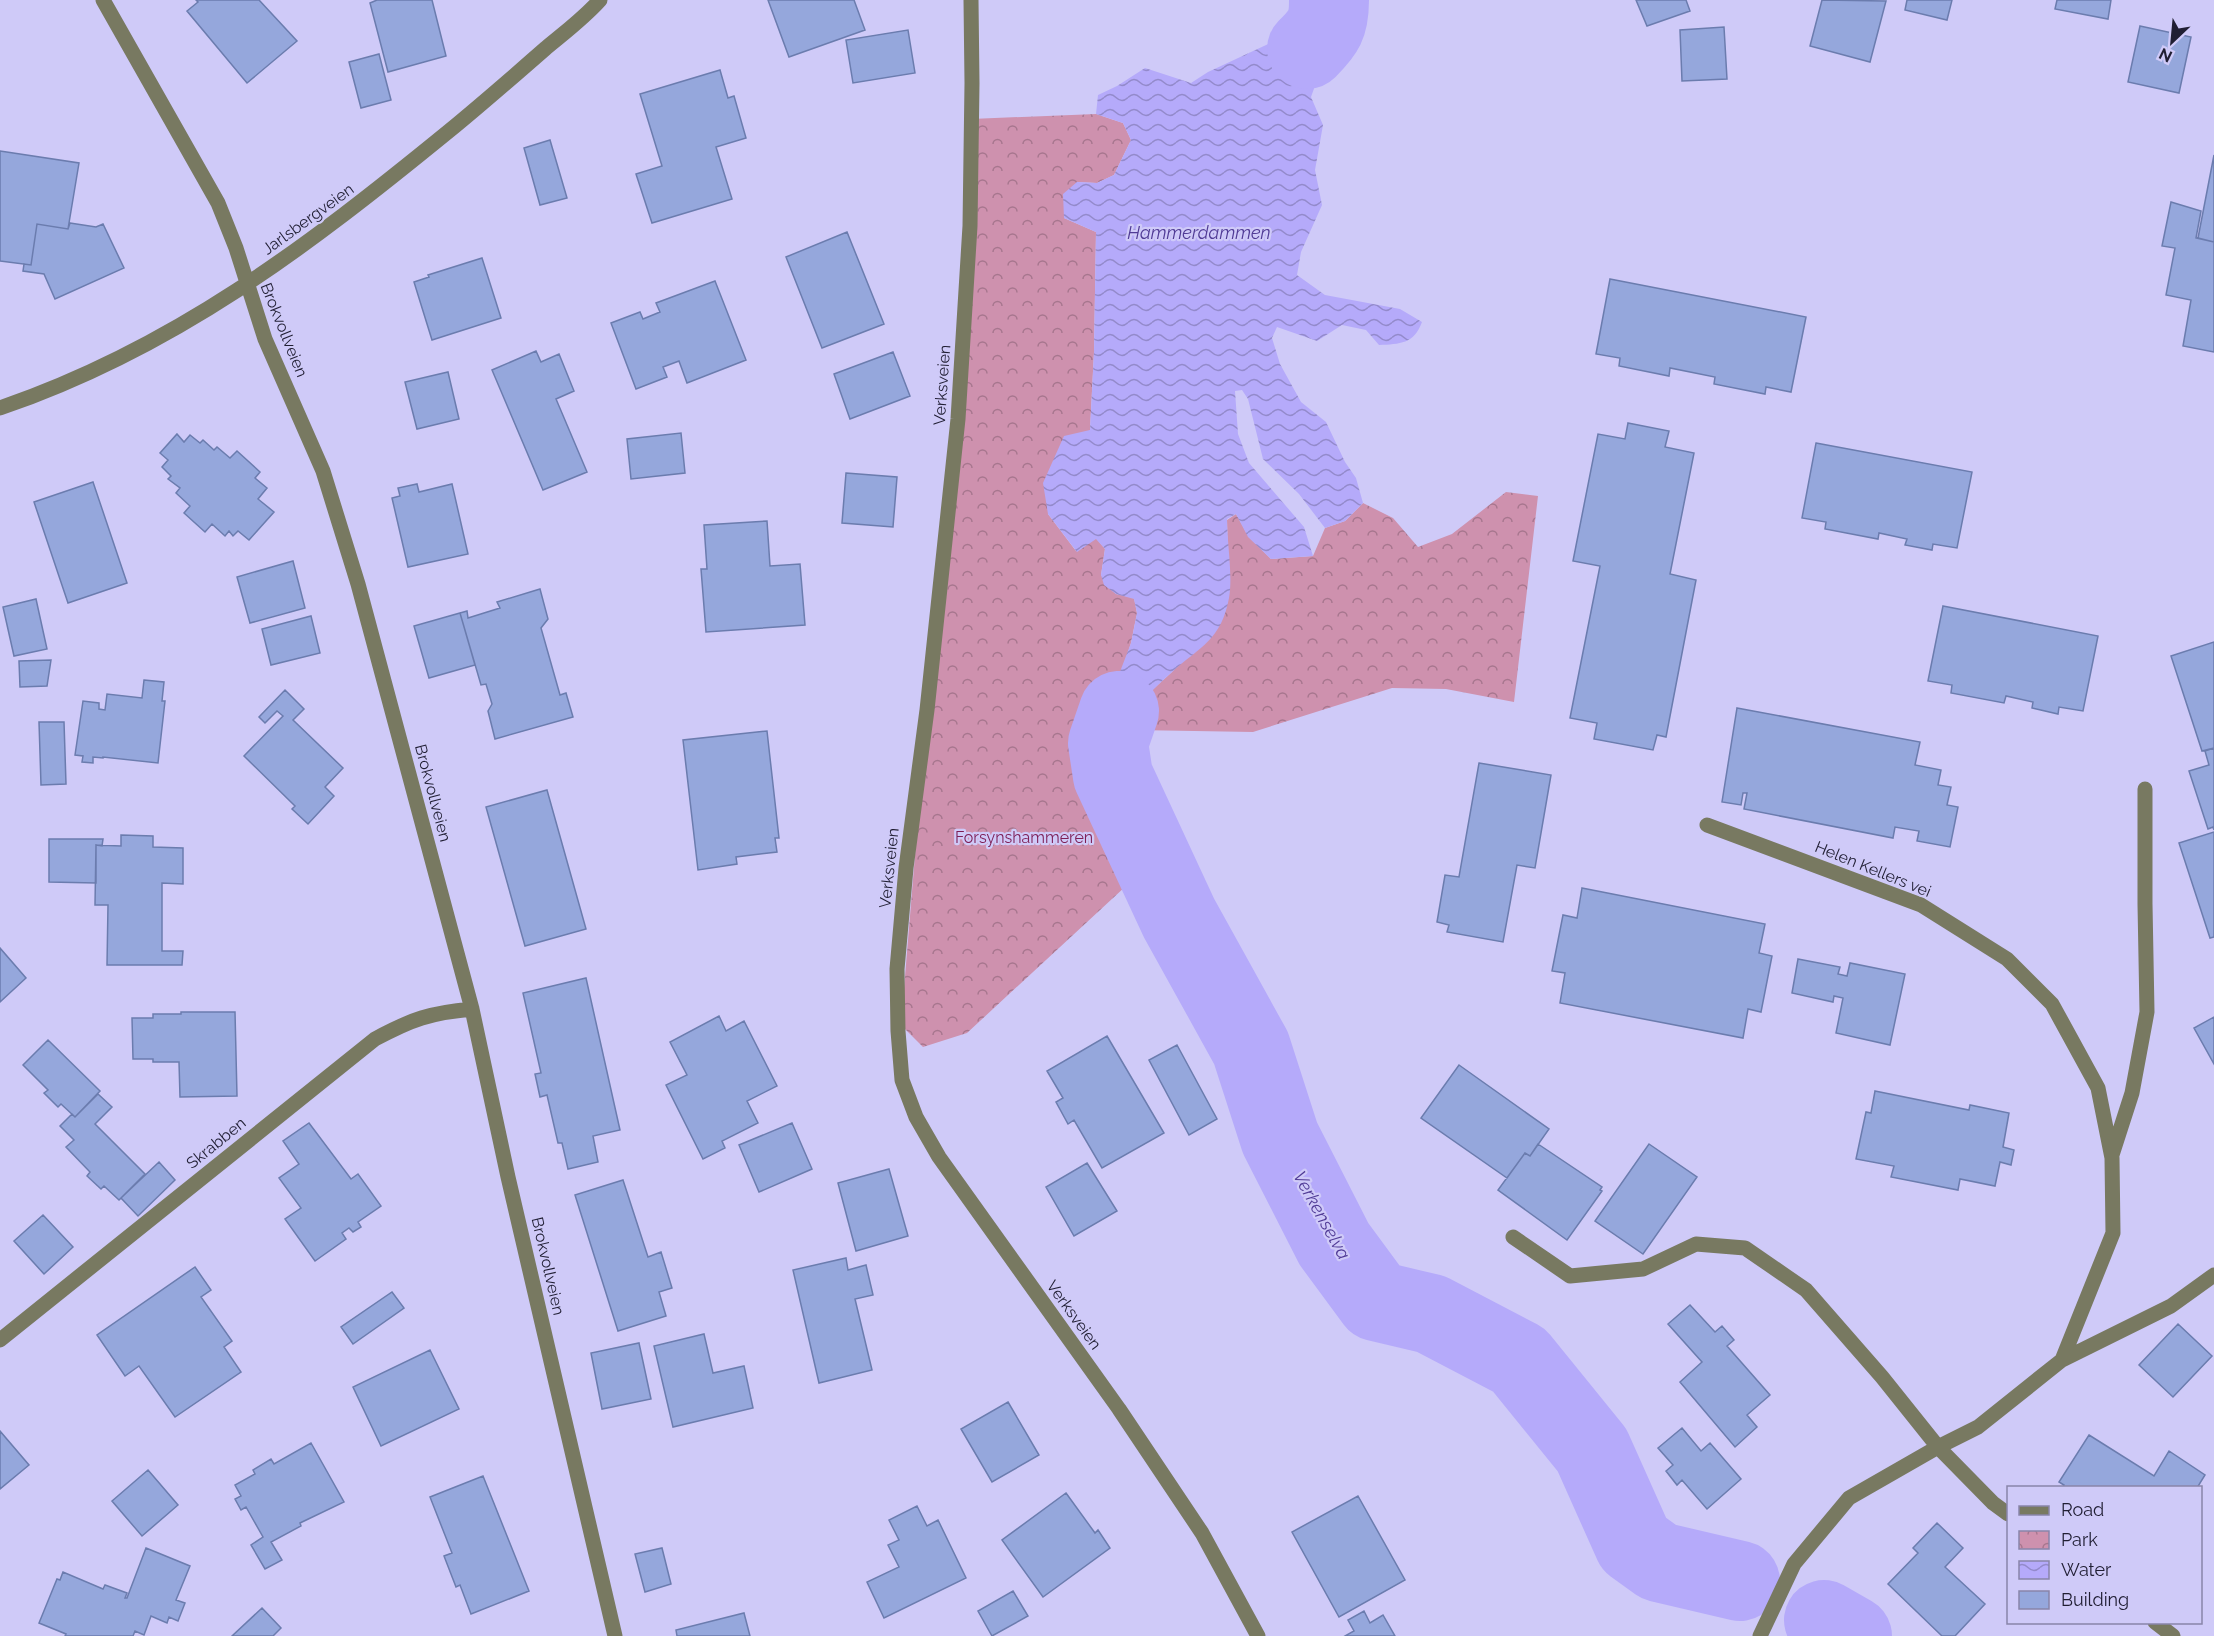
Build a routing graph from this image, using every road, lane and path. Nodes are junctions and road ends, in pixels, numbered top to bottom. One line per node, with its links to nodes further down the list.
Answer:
1 (104, 0): 4 (street, Brokvollveien)
2 (600, 0): 4 (street, Jarlsbergveien)
3 (971, 0): 18 (street, Verksveien)
4 (247, 285): 5 (street, Jarlsbergveien); 8 (street, Brokvollveien)
5 (0, 408)
6 (2145, 789): 9 (street)
7 (1707, 825): 9 (street, Helen Kellers vei)
8 (472, 1009): 12 (street, Skrabben); 17 (street, Brokvollveien)
9 (2112, 1158): 13 (street, Helen Kellers vei)
10 (1513, 1238): 14 (street)
11 (2214, 1275): 13 (street, Helen Kellers vei)
12 (0, 1340)
13 (2062, 1360): 14 (street, Helen Kellers vei)
14 (1938, 1447): 15 (street); 19 (street, Helen Kellers vei)
15 (2007, 1513)
16 (2156, 1624): 20 (street)
17 (615, 1636)
18 (1258, 1636)
19 (1760, 1636)
20 (2173, 1636)

